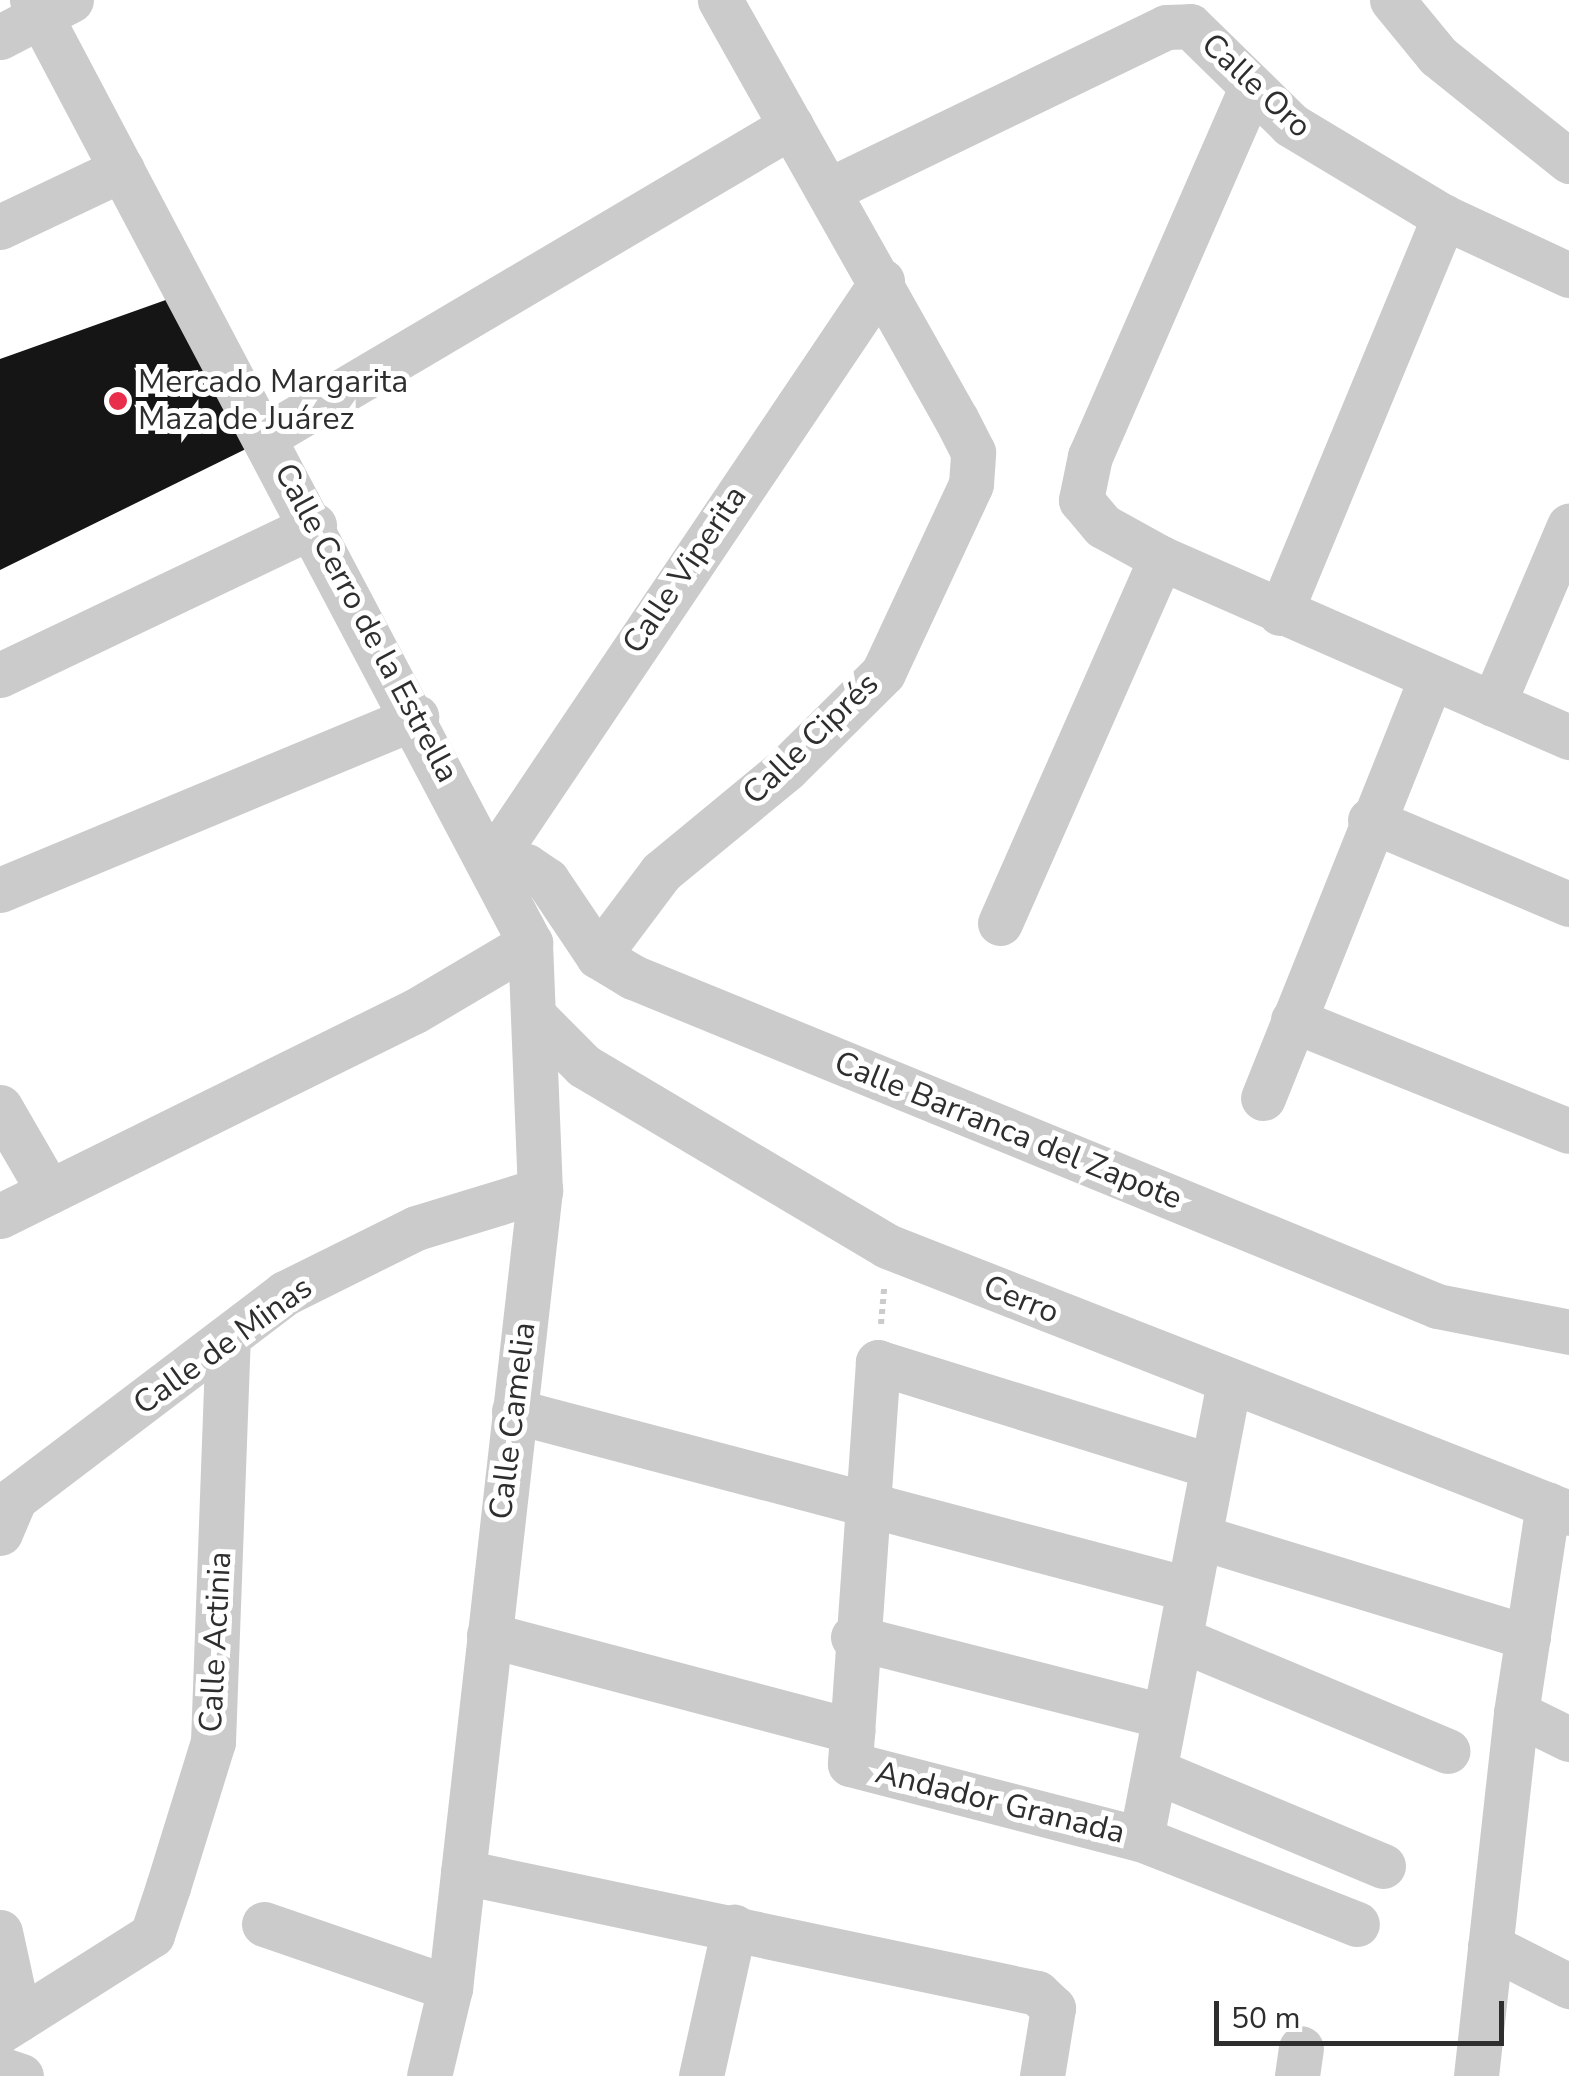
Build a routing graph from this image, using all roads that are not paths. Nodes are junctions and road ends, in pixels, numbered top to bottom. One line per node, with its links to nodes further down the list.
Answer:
1 (720, 0): 6 (street)
2 (1392, 0): 7 (street)
3 (48, 5): 4 (street); 8 (street, Calle Cerro de la Estrella)
4 (0, 37)
5 (1251, 88): 9 (street, Calle Oro); 10 (street, Calle Oro); 17 (street)
6 (791, 126): 9 (street); 14 (street)
7 (1569, 161)
8 (122, 169): 11 (street); 14 (street, Calle Cerro de la Estrella)
9 (828, 190): 13 (street)
10 (1444, 217): 12 (street, Calle Oro); 18 (street)
11 (0, 227)
12 (1569, 275)
13 (882, 281): 25 (street, Calle Viperita); 30 (street, Calle Ciprés)
14 (266, 436): 15 (street, Calle Cerro de la Estrella)
15 (314, 525): 19 (street); 22 (street, Calle Cerro de la Estrella)
16 (1569, 526): 21 (street)
17 (1160, 558): 18 (street); 28 (street)
18 (1280, 613): 20 (street)
19 (0, 675)
20 (1431, 678): 21 (street); 24 (street)
21 (1493, 704): 23 (street)
22 (416, 717): 25 (street, Calle Cerro de la Estrella); 26 (street)
23 (1569, 737)
24 (1370, 820): 27 (street); 32 (street)
25 (492, 860): 29 (street, Calle Camelia); 30 (street, Calle Barranca del Zapote)
26 (0, 890)
27 (1569, 904)
28 (1000, 923)
29 (530, 943): 31 (street, Calle Camelia); 37 (street)
30 (598, 956): 39 (street, Calle Barranca del Zapote)
31 (535, 1018): 36 (street, Calle Camelia); 41 (street, Cerro)
32 (1293, 1020): 33 (street); 35 (street)
33 (1263, 1098)
34 (0, 1107): 37 (street)
35 (1569, 1131)
36 (540, 1190): 40 (street, Calle de Minas); 42 (street, Calle Camelia)
37 (49, 1192): 38 (street)
38 (0, 1216)
39 (1569, 1332)
40 (228, 1338): 46 (street, Calle de Minas); 69 (street, Calle Actinia)
41 (1229, 1383): 43 (street); 45 (street, Cerro)
42 (514, 1412): 44 (street); 49 (street, Calle Camelia)
43 (1211, 1466): 44 (street, Andador Granada); 47 (street)
44 (865, 1503): 48 (street); 50 (street, Andador Granada)
45 (1559, 1509): 52 (street)
46 (0, 1533)
47 (1200, 1537): 48 (street); 52 (street)
48 (1188, 1590): 51 (street)
49 (489, 1634): 55 (street); 61 (street, Calle Camelia)
50 (854, 1637): 54 (street); 55 (street, Andador Granada)
51 (1180, 1638): 54 (street); 57 (street)
52 (1528, 1638): 53 (street)
53 (1516, 1713): 56 (street); 66 (street)
54 (1164, 1716): 58 (street)
55 (852, 1730): 59 (street, Andador Granada)
56 (1569, 1739)
57 (1448, 1751)
58 (1154, 1771): 59 (street); 60 (street)
59 (1142, 1839): 63 (street, Andador Granada)
60 (1383, 1866)
61 (463, 1872): 64 (street); 68 (street, Calle Camelia)
62 (264, 1924): 68 (street)
63 (1357, 1924)
64 (734, 1926): 73 (street); 74 (street)
65 (0, 1932): 69 (street)
66 (1490, 1946): 67 (street); 75 (street)
67 (1569, 1986)
68 (450, 1988): 72 (street, Calle Camelia)
69 (9, 2025)
70 (0, 2068): 71 (street)
71 (21, 2076)
72 (429, 2076)
73 (701, 2076)
74 (1042, 2076)
75 (1476, 2076)

